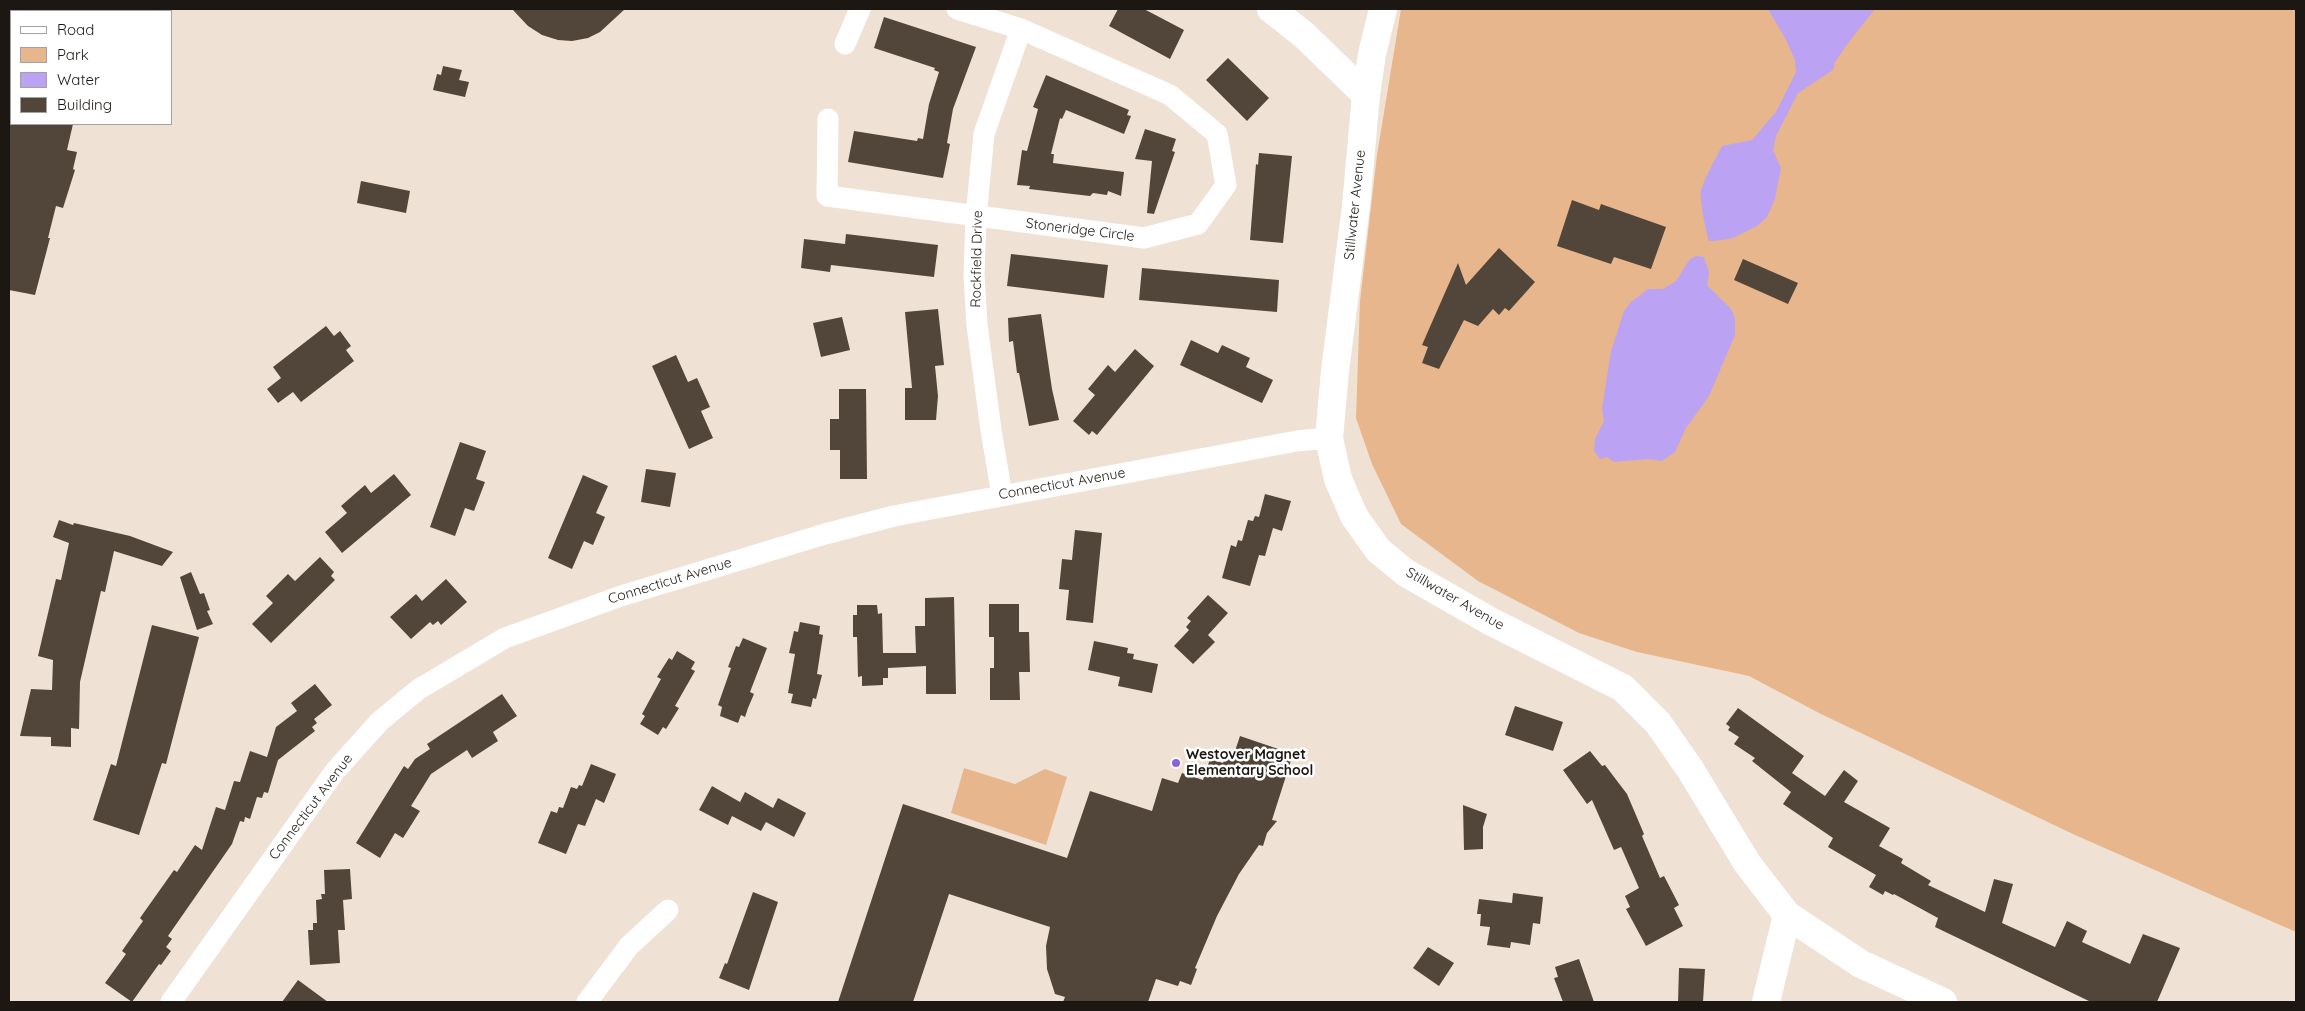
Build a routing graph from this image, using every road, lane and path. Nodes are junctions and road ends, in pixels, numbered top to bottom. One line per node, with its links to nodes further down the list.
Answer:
1 (860, 9): 6 (street)
2 (957, 9): 5 (street, Stoneridge Circle)
3 (1271, 9): 7 (main road)
4 (1383, 9): 7 (main road, Stillwater Avenue)
5 (1021, 29): 9 (street, Rockfield Drive); 9 (street, Stoneridge Circle)
6 (845, 44)
7 (1366, 94): 10 (main road, Stillwater Avenue)
8 (828, 119): 9 (street, Stoneridge Circle)
9 (976, 217): 11 (street, Rockfield Drive)
10 (1329, 438): 11 (street, Connecticut Avenue); 13 (main road, Stillwater Avenue)
11 (1002, 495): 14 (street, Connecticut Avenue)
12 (668, 910): 15 (street)
13 (1787, 915): 16 (main road); 17 (main road, Stillwater Avenue)
14 (171, 1002)
15 (587, 1002)
16 (1766, 1002)
17 (1943, 1002)

